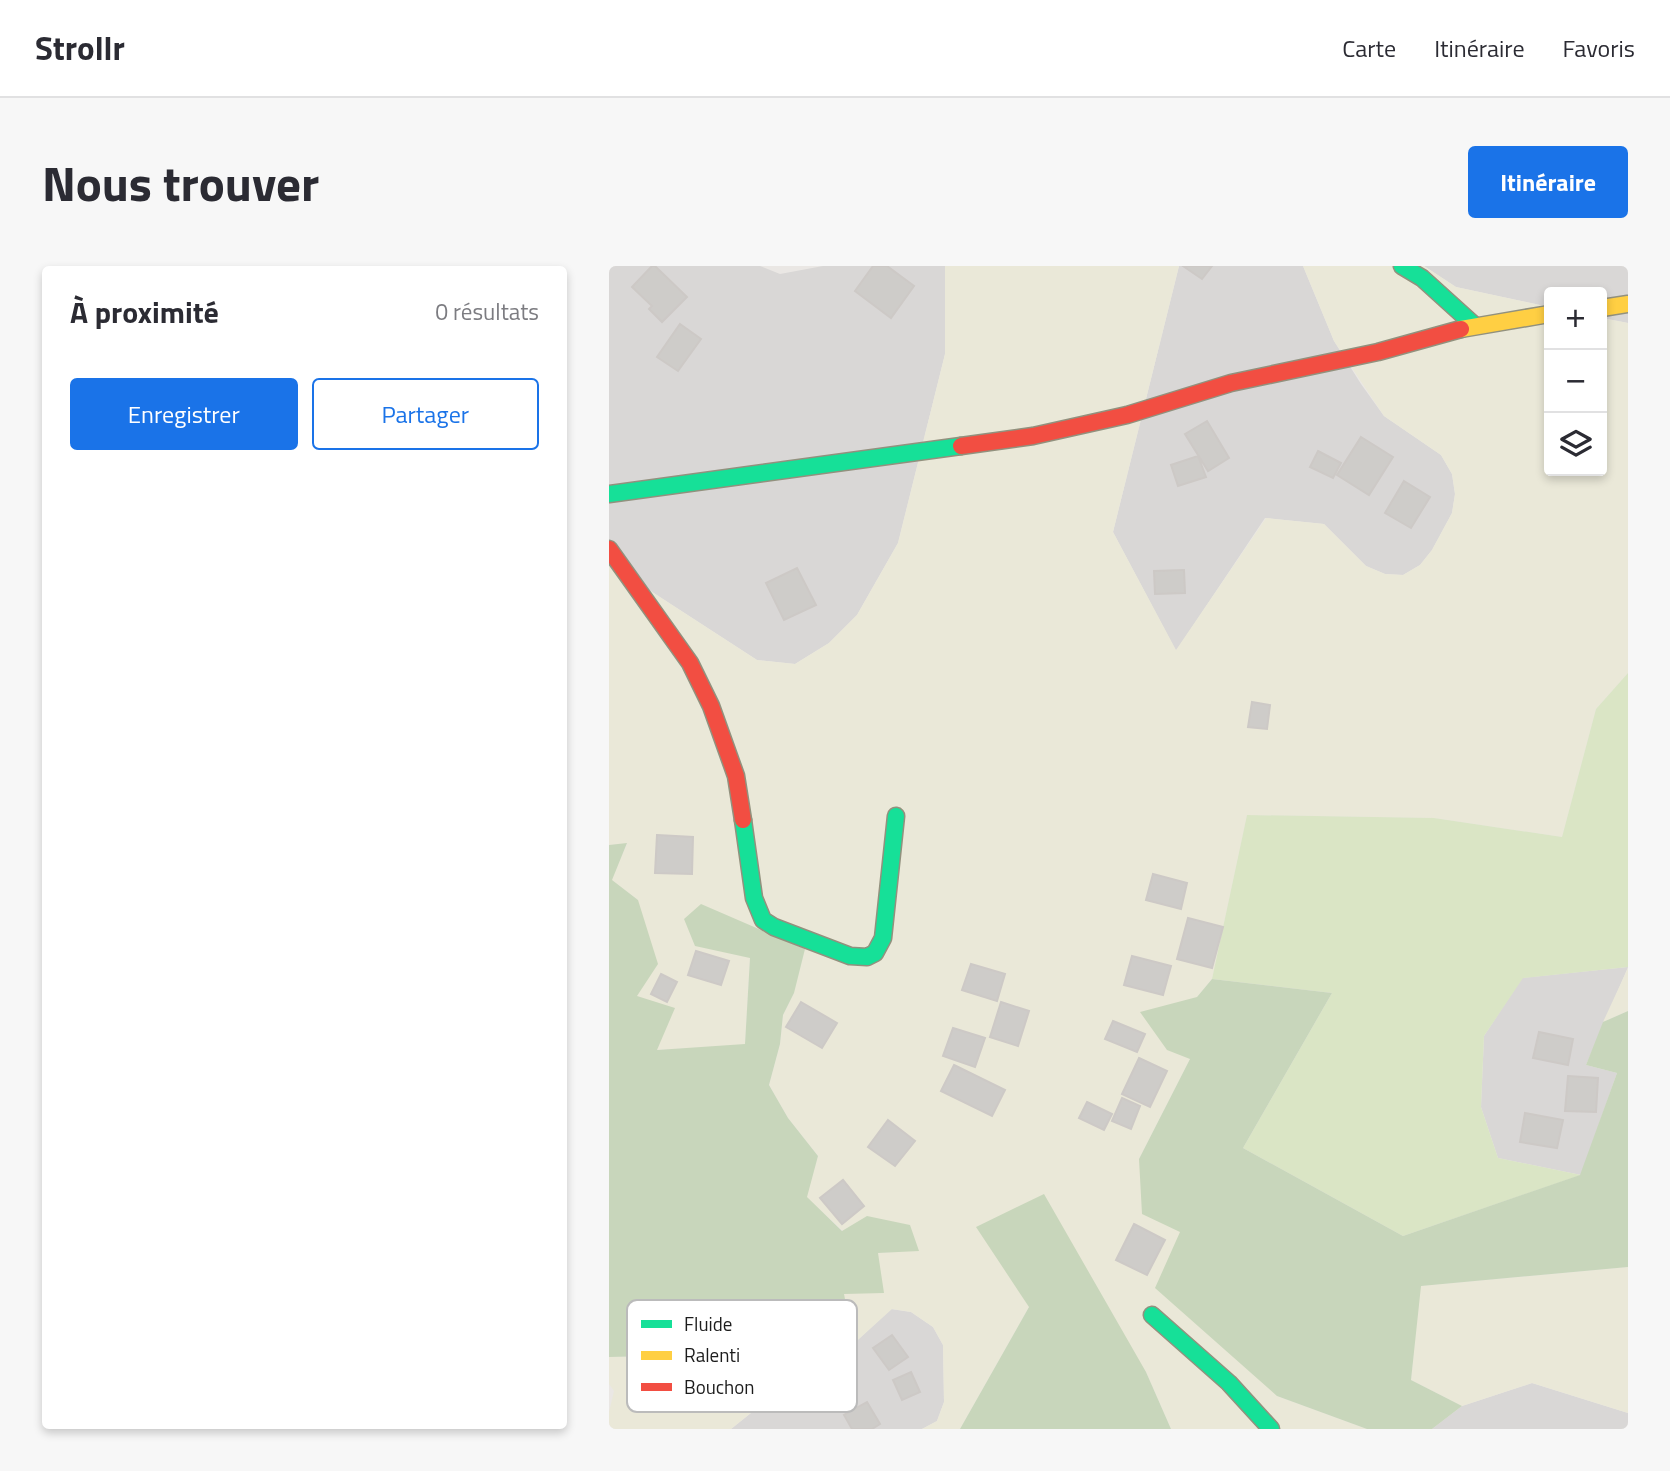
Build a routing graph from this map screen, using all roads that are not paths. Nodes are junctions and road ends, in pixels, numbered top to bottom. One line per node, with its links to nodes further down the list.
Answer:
1 (1402, 266): 5 (street)
2 (1628, 304): 3 (street)
3 (1607, 307)
4 (1544, 315): 5 (street)
5 (1473, 325): 6 (street)
6 (609, 494)
7 (609, 550): 8 (street)
8 (896, 816)
9 (1151, 1315): 10 (street)
10 (1271, 1429)

